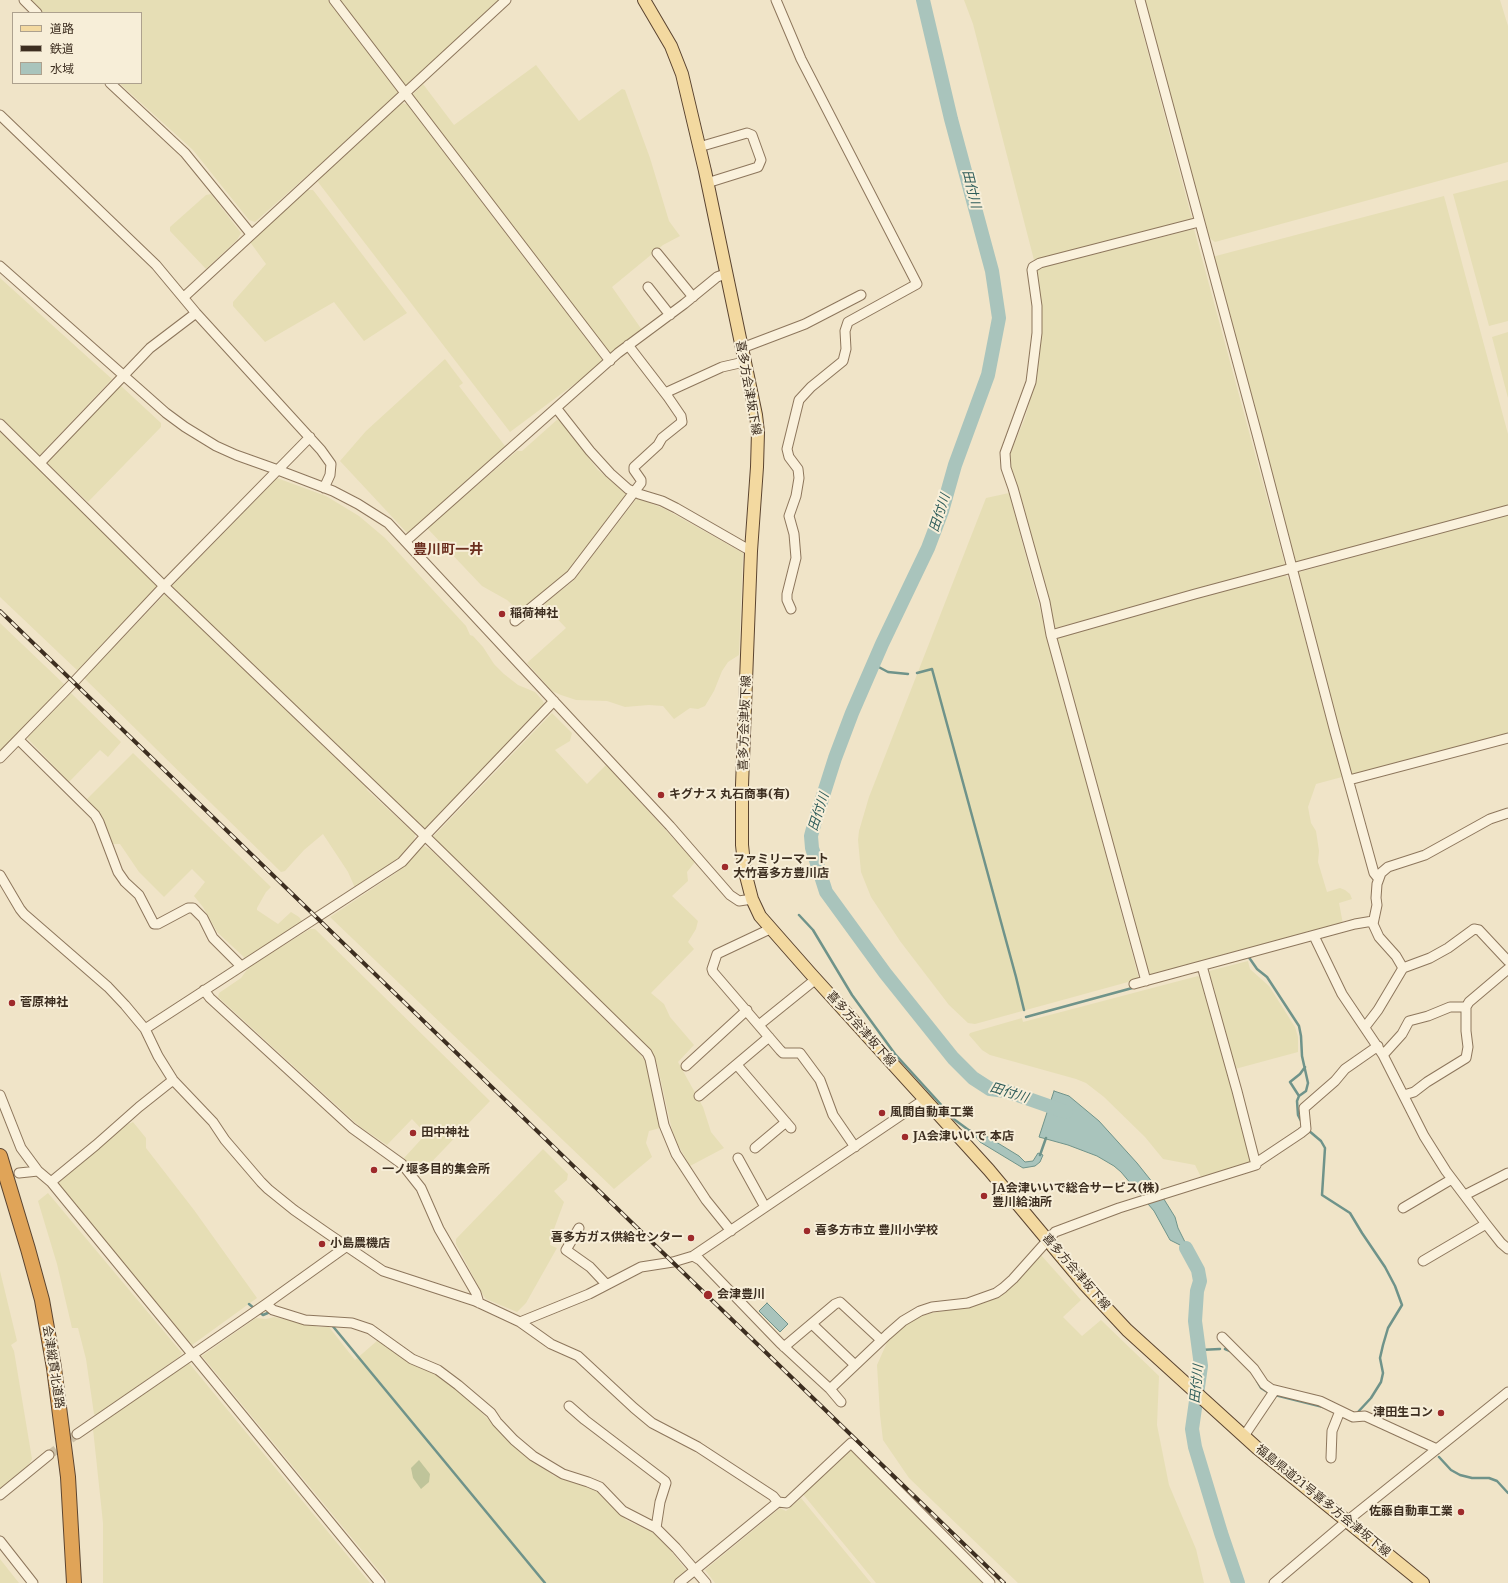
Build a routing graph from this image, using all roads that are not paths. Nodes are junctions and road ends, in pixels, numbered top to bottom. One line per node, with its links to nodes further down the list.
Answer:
1 (24, 0): 7 (street)
2 (334, 0): 9 (street)
3 (506, 0): 9 (street)
4 (644, 0): 11 (main road, 喜多方会津坂下線)
5 (776, 0): 42 (street)
6 (1140, 0): 13 (street)
7 (35, 12)
8 (111, 84): 14 (street)
9 (405, 93): 14 (street); 26 (street)
10 (0, 115): 20 (street)
11 (699, 147): 12 (main road, 喜多方会津坂下線); 12 (street)
12 (707, 183): 17 (main road, 喜多方会津坂下線)
13 (1199, 222): 40 (street); 44 (street)
14 (251, 234): 20 (street)
15 (657, 253): 21 (street)
16 (0, 266): 28 (street)
17 (725, 274): 21 (street); 25 (main road, 喜多方会津坂下線)
18 (648, 287): 23 (street)
19 (861, 295): 25 (street)
20 (184, 297): 22 (street)
21 (693, 297): 23 (street)
22 (196, 313): 28 (street); 32 (street)
23 (670, 315): 24 (street)
24 (628, 346): 26 (street); 29 (street)
25 (742, 348): 27 (main road, 喜多方会津坂下線)
26 (610, 362): 30 (street)
27 (744, 362): 29 (street); 39 (main road, 喜多方会津坂下線)
28 (124, 375): 33 (street); 34 (street)
29 (665, 393): 36 (street)
30 (557, 409): 36 (street); 38 (street)
31 (0, 424): 33 (street)
32 (310, 437): 34 (street); 35 (street)
33 (40, 463): 41 (street)
34 (278, 470): 35 (street); 41 (street)
35 (324, 488): 38 (street)
36 (634, 492): 39 (street); 43 (street)
37 (1508, 510): 40 (street)
38 (406, 541): 45 (street)
39 (751, 551): 54 (main road, 喜多方会津坂下線)
40 (1292, 569): 44 (street); 49 (street)
41 (164, 586): 47 (street); 51 (street)
42 (791, 609)
43 (515, 620)
44 (1051, 635): 64 (street)
45 (554, 702): 51 (street); 54 (street)
46 (1508, 738): 49 (street)
47 (19, 740): 48 (street); 59 (street)
48 (0, 758)
49 (1349, 780): 53 (street)
50 (1508, 813): 53 (street)
51 (425, 836): 59 (street); 98 (street)
52 (0, 874): 71 (street)
53 (1378, 878): 55 (street)
54 (752, 899): 56 (main road, 喜多方会津坂下線)
55 (1373, 920): 57 (street); 61 (street)
56 (770, 929): 63 (main road, 喜多方会津坂下線); 68 (street)
57 (1314, 936): 60 (street); 70 (street)
58 (1508, 961): 61 (street)
59 (241, 966): 66 (street)
60 (1202, 966): 64 (street); 86 (street)
61 (1403, 968): 70 (street)
62 (1508, 969): 67 (street)
63 (816, 979): 69 (street); 81 (main road, 喜多方会津坂下線)
64 (1146, 981): 65 (street)
65 (1134, 984)
66 (204, 990): 71 (street); 105 (street)
67 (1466, 1007): 74 (street); 79 (street)
68 (747, 1010): 69 (street); 76 (street)
69 (759, 1025): 72 (street)
70 (1365, 1027): 73 (street)
71 (145, 1029): 77 (street)
72 (770, 1037): 75 (street); 82 (street)
73 (1378, 1046): 74 (street); 86 (street)
74 (1383, 1055): 79 (street)
75 (737, 1065): 80 (street); 83 (street)
76 (686, 1066)
77 (173, 1080): 92 (street); 100 (street)
78 (0, 1095): 87 (street)
79 (1404, 1095): 91 (street)
80 (699, 1096)
81 (925, 1098): 82 (street); 99 (main road, 喜多方会津坂下線)
82 (854, 1147): 94 (street)
83 (755, 1148)
84 (0, 1156): 134 (highway, 会津縦貫北道路)
85 (738, 1158): 94 (street)
86 (1256, 1163): 99 (street)
87 (38, 1171): 88 (street); 92 (street)
88 (19, 1173)
89 (1508, 1173): 93 (street)
90 (0, 1176): 133 (highway, 会津縦貫北道路)
91 (1452, 1179): 93 (street); 95 (street)
92 (50, 1182): 112 (street)
93 (1465, 1195): 96 (street)
94 (765, 1207): 98 (street)
95 (1403, 1208)
96 (1486, 1224): 101 (street); 103 (street)
97 (580, 1228): 104 (street)
98 (731, 1231): 102 (street)
99 (1048, 1240): 110 (street); 120 (main road, 喜多方会津坂下線)
100 (347, 1246): 105 (street); 106 (street)
101 (1508, 1249)
102 (693, 1256): 104 (street); 111 (street)
103 (1423, 1261)
104 (606, 1284): 107 (street)
105 (479, 1303): 107 (street)
106 (266, 1304): 112 (street); 129 (street)
107 (520, 1322): 127 (street)
108 (812, 1324): 110 (street); 111 (street); 113 (street)
109 (1222, 1337): 115 (street)
110 (881, 1340): 113 (street)
111 (784, 1347): 114 (street)
112 (192, 1355): 121 (street); 135 (street)
113 (855, 1366): 114 (street)
114 (830, 1389): 117 (street)
115 (1275, 1390): 119 (street); 122 (street)
116 (1508, 1392): 123 (street)
117 (841, 1402)
118 (569, 1406): 129 (street)
119 (1340, 1411): 123 (street); 125 (street)
120 (1225, 1418): 122 (main road, 福島県道21号喜多方会津坂下線)
121 (77, 1434)
122 (1244, 1436): 128 (main road, 福島県道21号喜多方会津坂下線)
123 (1437, 1449): 128 (street)
124 (49, 1455): 126 (street)
125 (1331, 1458)
126 (0, 1495)
127 (778, 1502): 131 (street); 138 (street)
128 (1346, 1521): 139 (street); 140 (main road, 福島県道21号喜多方会津坂下線)
129 (656, 1528): 131 (street)
130 (0, 1541): 132 (street)
131 (695, 1570): 136 (street); 137 (street)
132 (33, 1583)
133 (66, 1583)
134 (74, 1583)
135 (380, 1583)
136 (679, 1583)
137 (706, 1583)
138 (990, 1583)
139 (1274, 1583)
140 (1423, 1583)

